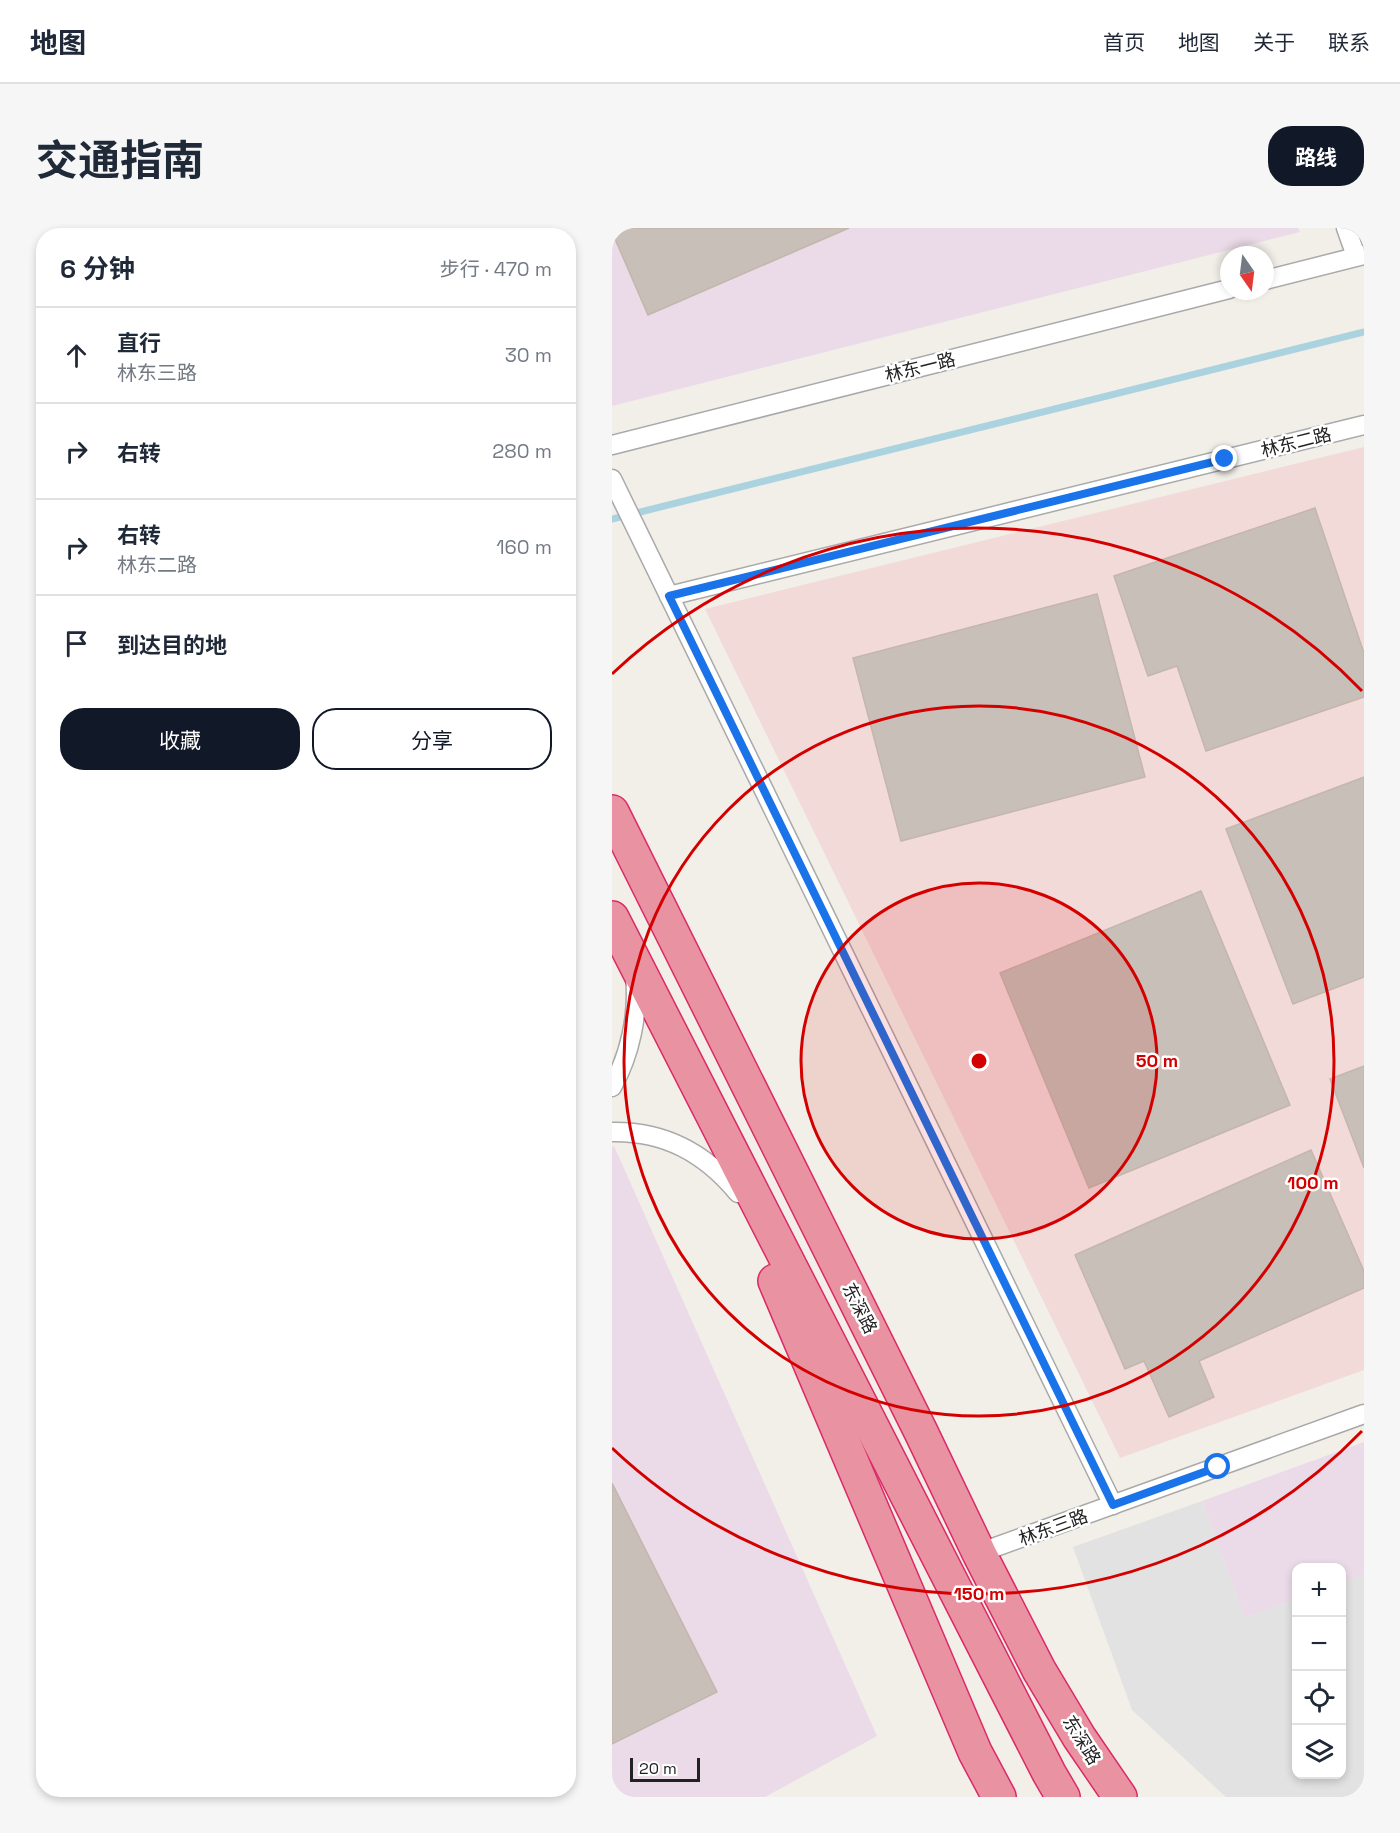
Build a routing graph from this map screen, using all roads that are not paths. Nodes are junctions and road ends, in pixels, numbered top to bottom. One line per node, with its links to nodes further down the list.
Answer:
1 (1346, 228): 2 (street)
2 (1360, 256): 3 (street)
3 (1274, 278)
4 (1220, 291): 6 (street, 林东一路)
5 (1364, 425): 8 (street, 林东二路)
6 (612, 445)
7 (612, 479): 8 (street)
8 (669, 596): 17 (street)
9 (612, 812): 18 (highway, 东深路)
10 (612, 918): 11 (highway)
11 (633, 960): 12 (highway); 13 (street)
12 (680, 1053): 15 (highway); 20 (highway)
13 (612, 1087)
14 (612, 1132): 15 (street)
15 (738, 1193): 19 (highway)
16 (1364, 1414): 17 (street, 林东三路)
17 (1113, 1505): 18 (street, 林东三路)
18 (979, 1553): 21 (highway, 东深路)
19 (999, 1797)
20 (1063, 1797)
21 (1120, 1797)

